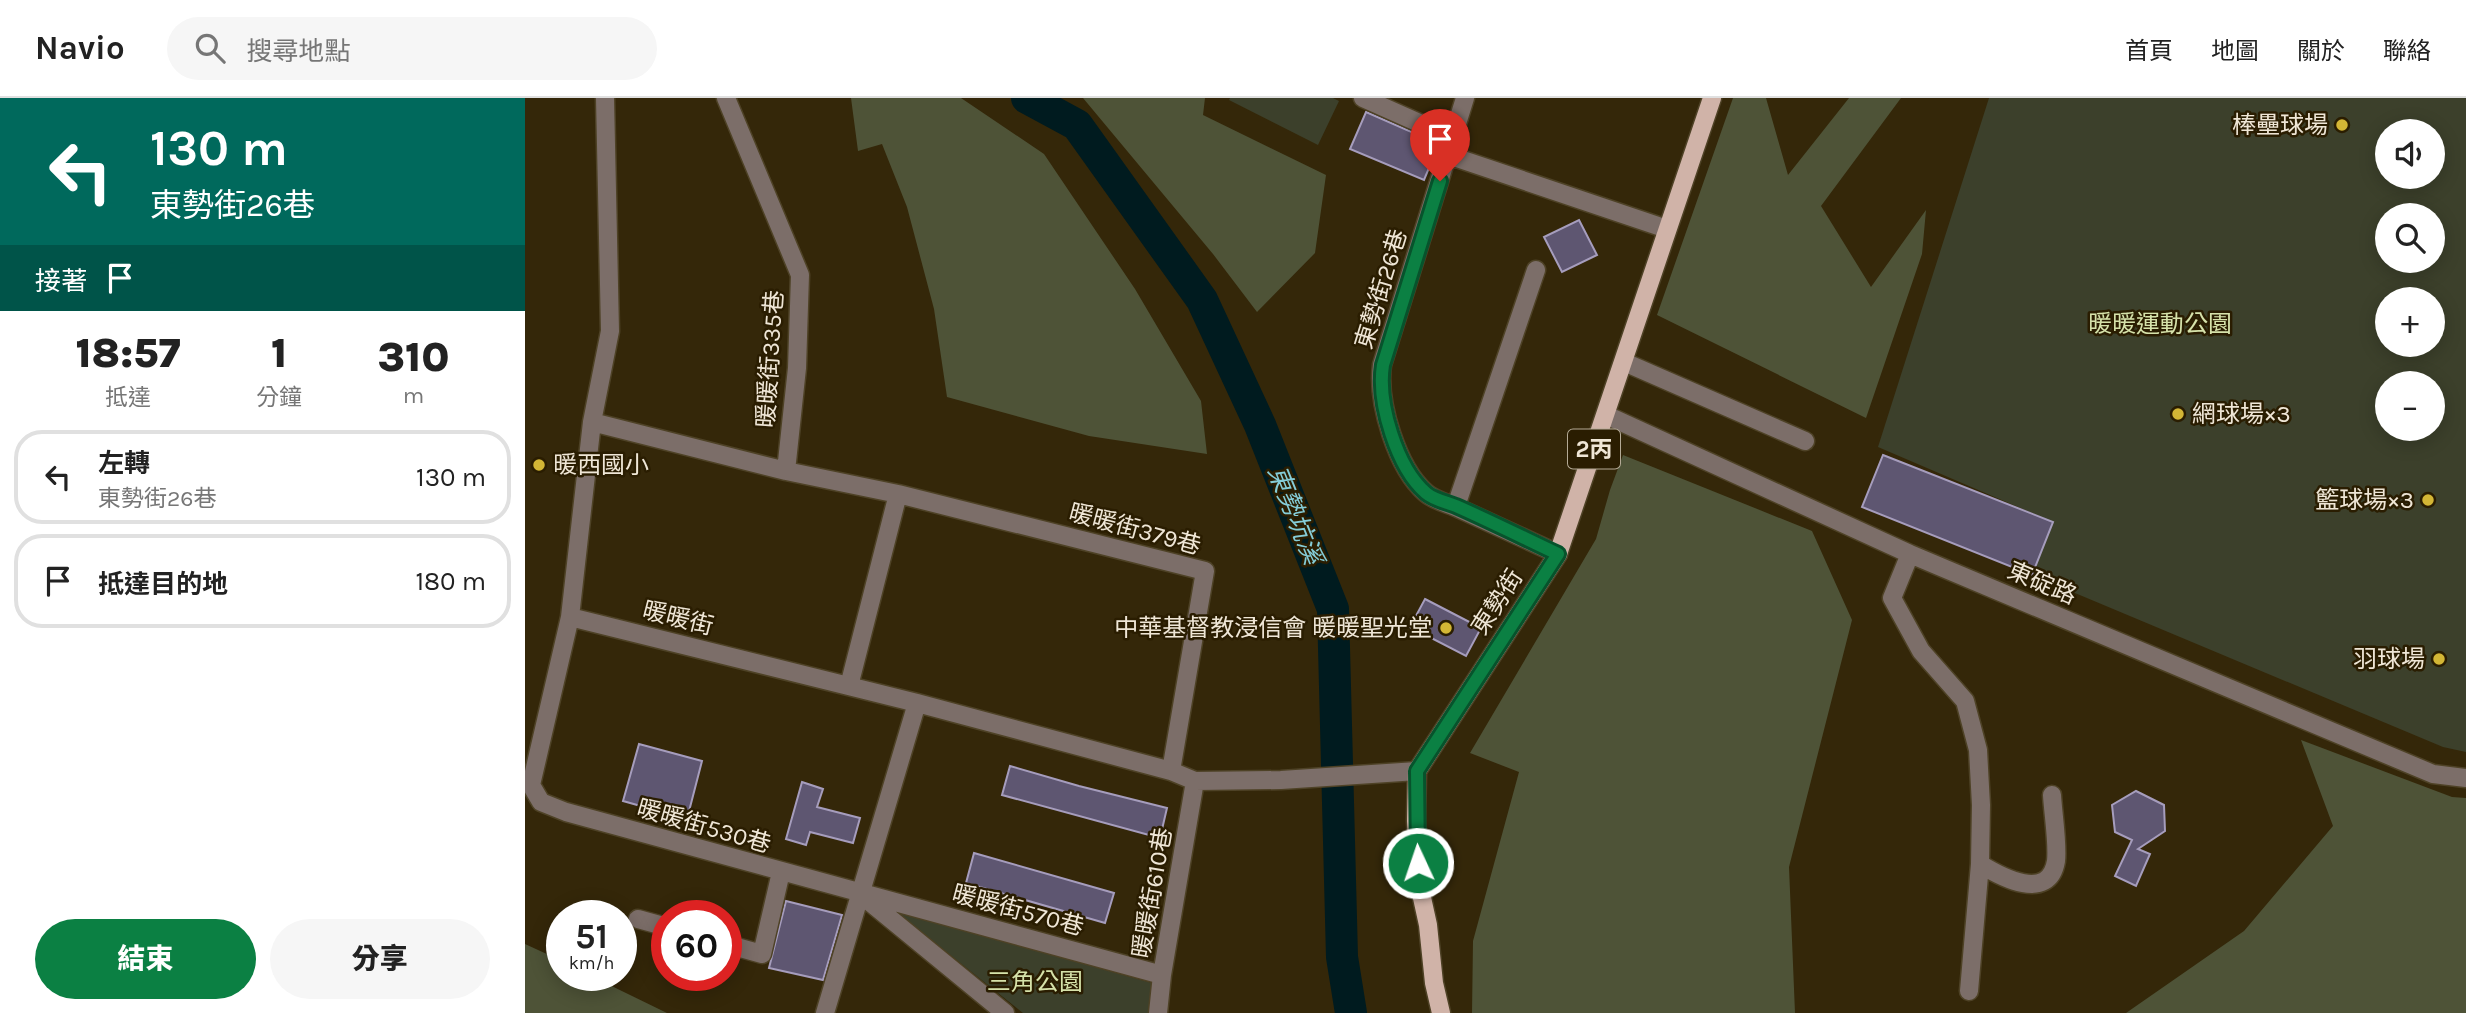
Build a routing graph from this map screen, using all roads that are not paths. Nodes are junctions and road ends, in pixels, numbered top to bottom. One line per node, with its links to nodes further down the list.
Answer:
1 (605, 98): 11 (street)
2 (726, 98): 13 (street, 暖暖街335巷)
3 (1363, 98): 6 (street)
4 (1465, 98): 6 (street, 東勢街26巷)
5 (1712, 98): 7 (main road, 東勢街 / 2丙)
6 (1451, 146): 7 (street); 15 (street, 東勢街26巷)
7 (1667, 229): 9 (main road, 東勢街 / 2丙)
8 (1536, 270): 15 (street)
9 (1624, 362): 10 (main road, 東勢街 / 2丙); 12 (street)
10 (1606, 415): 16 (main road, 東勢街 / 2丙); 17 (street, 東碇路)
11 (592, 422): 13 (street, 暖暖街379巷); 18 (street)
12 (1805, 441)
13 (786, 471): 14 (street, 暖暖街379巷)
14 (898, 495): 19 (street); 21 (street, 暖暖街379巷)
15 (1455, 506): 16 (street, 東勢街26巷)
16 (1558, 554): 22 (main road, 東勢街 / 2丙)
17 (1910, 554): 23 (street, 東碇路); 26 (street)
18 (571, 617): 19 (street, 暖暖街); 27 (street, 暖暖街530巷)
19 (849, 686): 20 (street, 暖暖街)
20 (917, 703): 21 (street, 暖暖街); 28 (street)
21 (1171, 771): 24 (street, 暖暖街)
22 (1417, 771): 24 (street, 暖暖街); 37 (main road)
23 (2466, 778)
24 (1195, 781): 32 (street, 暖暖街610巷)
25 (2052, 795): 26 (street)
26 (1980, 864): 33 (street)
27 (781, 872): 28 (street, 暖暖街530巷); 31 (street)
28 (860, 893): 32 (street, 暖暖街570巷); 34 (street); 35 (street, 暖暖街530巷)
29 (638, 919): 30 (street)
30 (651, 923)
31 (742, 948)
32 (1163, 975): 36 (street, 暖暖街610巷)
33 (1969, 991)
34 (825, 1013)
35 (1005, 1013)
36 (1158, 1013)
37 (1441, 1013)

